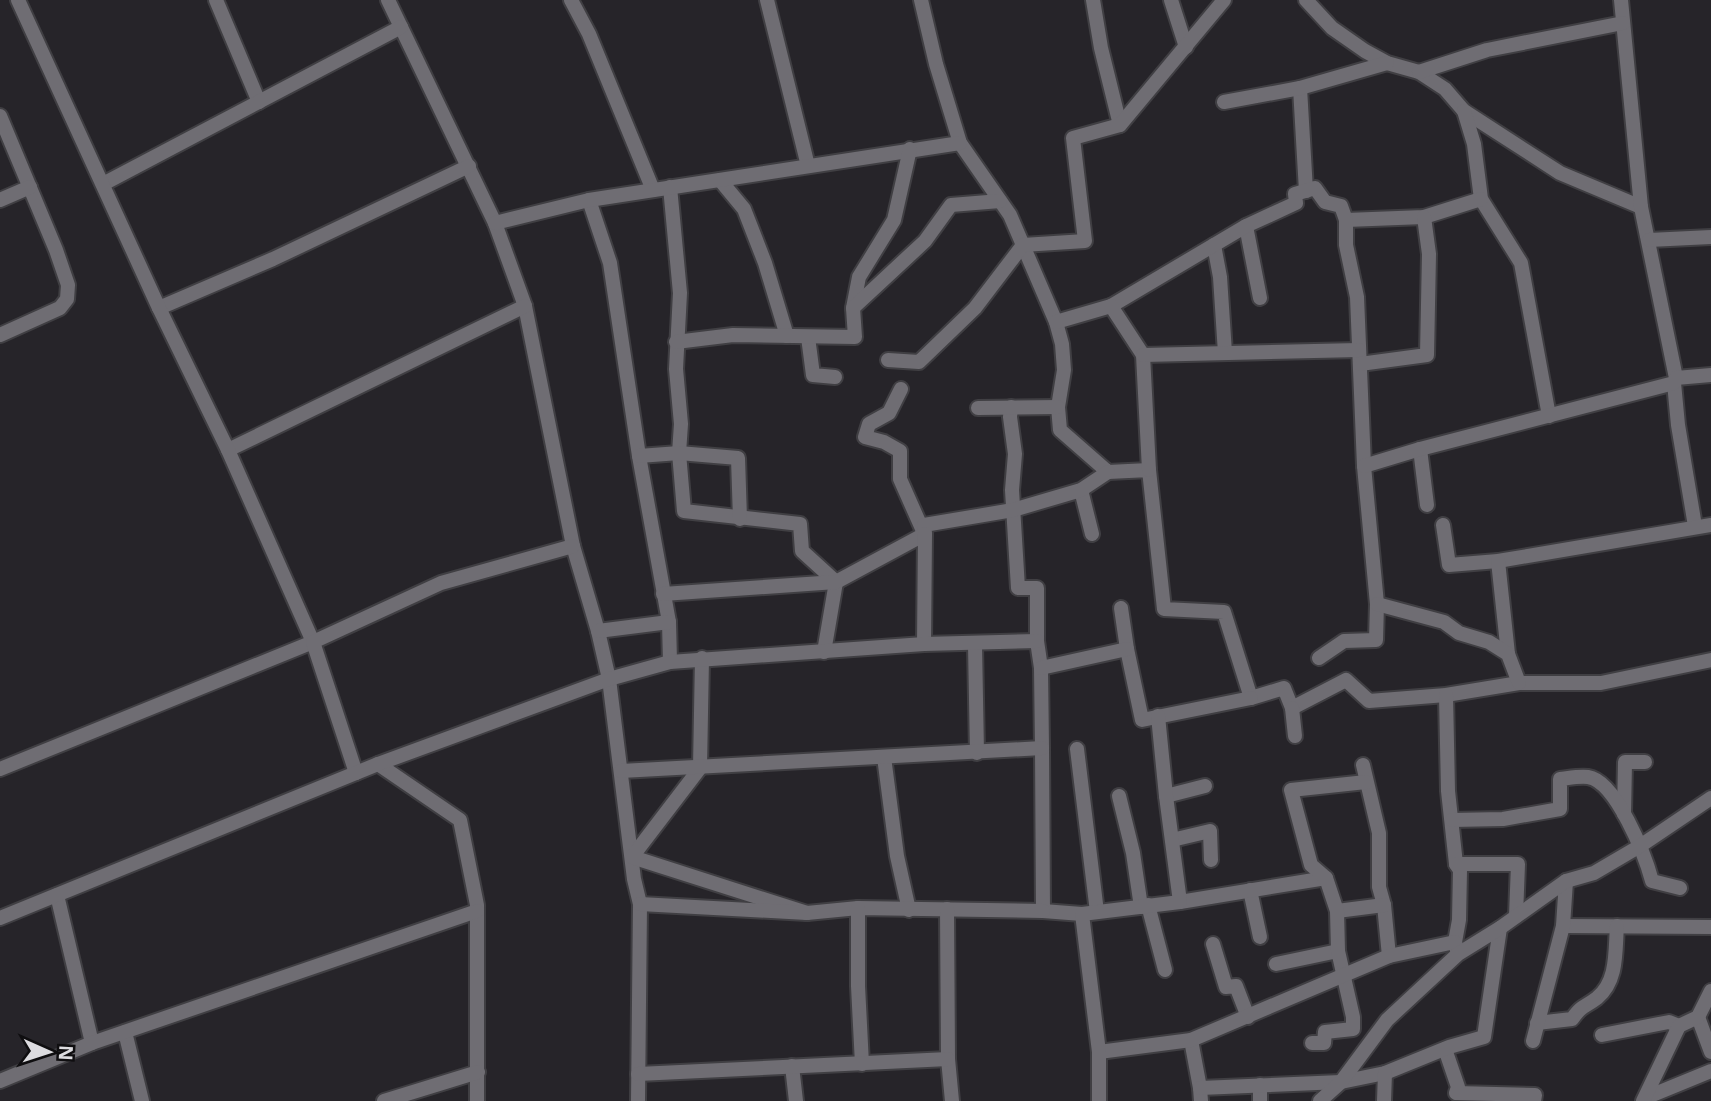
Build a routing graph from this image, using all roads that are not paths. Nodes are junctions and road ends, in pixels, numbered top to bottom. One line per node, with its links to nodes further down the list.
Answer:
1 (18, 0): 28 (street)
2 (216, 0): 18 (street)
3 (388, 0): 13 (street)
4 (571, 0): 31 (street)
5 (767, 0): 26 (street)
6 (921, 0): 23 (street)
7 (1093, 0): 22 (street)
8 (1171, 0): 14 (street)
9 (1224, 0): 14 (street)
10 (1306, 0): 15 (street)
11 (1621, 0): 12 (street)
12 (1623, 23): 16 (street); 37 (street)
13 (401, 27): 18 (street); 25 (street)
14 (1186, 47): 22 (street)
15 (1387, 63): 16 (street); 17 (street)
16 (1419, 72): 20 (street)
17 (1300, 88): 19 (street); 32 (street)
18 (259, 102): 28 (street)
19 (1224, 102)
20 (1464, 111): 33 (street); 37 (street)
21 (0, 116): 29 (street)
22 (1120, 125): 44 (street)
23 (960, 143): 24 (street); 36 (street)
24 (910, 149): 26 (street); 50 (street)
25 (469, 166): 40 (street); 49 (street)
26 (808, 166): 27 (street)
27 (720, 180): 30 (street); 53 (street)
28 (103, 184): 49 (street)
29 (30, 187): 34 (street); 52 (street)
30 (670, 187): 31 (street); 55 (street)
31 (653, 190): 35 (street)
32 (1306, 191): 39 (street); 41 (street)
33 (1481, 199): 38 (street); 67 (street)
34 (0, 200)
35 (589, 200): 40 (street); 71 (street)
36 (1000, 201): 44 (street); 50 (street)
37 (1641, 207): 43 (street)
38 (1424, 217): 39 (street); 58 (street)
39 (1346, 220): 58 (street)
40 (495, 223): 47 (street)
41 (1246, 226): 45 (street); 46 (street)
42 (1711, 237): 43 (street)
43 (1649, 240): 62 (street)
44 (1023, 245): 51 (street); 59 (street)
45 (1214, 246): 48 (street); 56 (street)
46 (1260, 298)
47 (525, 306): 69 (street); 84 (street)
48 (1111, 306): 51 (street); 57 (street)
49 (159, 308): 69 (street)
50 (853, 308): 54 (street)
51 (1056, 323): 65 (street)
52 (0, 335)
53 (787, 336): 54 (street); 55 (street)
54 (808, 337): 61 (street)
55 (677, 342): 70 (street)
56 (1225, 353): 57 (street); 58 (street)
57 (1143, 355): 73 (street)
58 (1359, 357): 72 (street)
59 (888, 360)
60 (1711, 375): 62 (street)
61 (835, 377)
62 (1675, 381): 67 (street); 81 (street)
63 (901, 389): 82 (street)
64 (1011, 407): 65 (street); 66 (street); 77 (street)
65 (1058, 407): 74 (street)
66 (978, 408)
67 (1549, 416): 68 (street)
68 (1420, 449): 72 (street); 76 (street)
69 (228, 450): 93 (street)
70 (678, 453): 71 (street); 78 (street); 78 (street)
71 (639, 456): 87 (street)
72 (1364, 466): 88 (street)
73 (1149, 470): 74 (street); 107 (street)
74 (1108, 472): 75 (street)
75 (1081, 490): 77 (street); 83 (street)
76 (1427, 505)
77 (1013, 510): 82 (street); 92 (street)
78 (740, 519): 86 (street)
79 (1443, 525): 85 (street)
80 (1711, 525): 81 (street)
81 (1695, 526): 85 (street)
82 (924, 532): 86 (street); 94 (street)
83 (1092, 534)
84 (573, 545): 91 (street); 93 (street)
85 (1498, 561): 98 (street)
86 (836, 582): 87 (street); 97 (street)
87 (663, 594): 90 (street)
88 (1377, 604): 98 (street); 100 (street)
89 (1121, 608): 96 (street)
90 (669, 622): 91 (street); 102 (street)
91 (598, 631): 104 (street)
92 (1037, 641): 95 (street); 103 (street)
93 (313, 642): 119 (street); 120 (street)
94 (924, 644): 95 (street); 97 (street)
95 (975, 645): 113 (street)
96 (1127, 649): 103 (street); 109 (street)
97 (824, 652): 99 (street)
98 (1508, 654): 105 (street)
99 (702, 658): 102 (street); 118 (street)
100 (1319, 659)
101 (1711, 660): 105 (street)
102 (670, 662): 104 (street)
103 (1041, 668): 111 (street)
104 (609, 679): 116 (street); 121 (street)
105 (1519, 683): 106 (street)
106 (1446, 695): 108 (street); 128 (street)
107 (1251, 698): 108 (street); 109 (street)
108 (1292, 708): 110 (street)
109 (1158, 716): 125 (street)
110 (1295, 736)
111 (1042, 748): 113 (street); 147 (street)
112 (1077, 749): 149 (street)
113 (976, 753): 114 (street)
114 (884, 757): 118 (street); 145 (street)
115 (1645, 762): 127 (street)
116 (377, 764): 120 (street); 146 (street)
117 (1363, 765): 122 (street)
118 (700, 768): 121 (street); 131 (street)
119 (0, 769)
120 (356, 773): 138 (street)
121 (617, 779): 131 (street)
122 (1366, 782): 134 (street); 141 (street)
123 (1205, 786): 125 (street)
124 (1119, 796): 142 (street)
125 (1166, 796): 129 (street)
126 (1711, 798): 130 (street)
127 (1624, 815): 128 (street); 130 (street)
128 (1452, 820): 133 (street)
129 (1172, 840): 132 (street); 139 (street)
130 (1640, 846): 135 (street); 136 (street)
131 (632, 857): 140 (street); 150 (street)
132 (1211, 860)
133 (1456, 864): 152 (street); 160 (street)
134 (1326, 878): 137 (street); 148 (street)
135 (1566, 881): 152 (street); 154 (street)
136 (1680, 888)
137 (1250, 890): 139 (street); 158 (street)
138 (57, 895): 153 (street); 175 (street)
139 (1180, 902): 142 (street)
140 (640, 904): 150 (street); 186 (street)
141 (1384, 905): 148 (street); 162 (street)
142 (1145, 906): 149 (street); 164 (street)
143 (858, 908): 145 (street); 150 (street); 181 (street)
144 (947, 909): 145 (street); 147 (street); 180 (street)
145 (909, 910)
146 (477, 911): 171 (street); 184 (street)
147 (1043, 911): 151 (street)
148 (1336, 911): 161 (street)
149 (1097, 912): 151 (street)
150 (807, 913)
151 (1082, 914): 178 (street)
152 (1516, 916): 156 (street)
153 (1, 917)
154 (1563, 926): 155 (street); 169 (street)
155 (1617, 926): 157 (street); 169 (street)
156 (1500, 928): 160 (street); 177 (street)
157 (1711, 928)
158 (1260, 937)
159 (1213, 944): 167 (street)
160 (1457, 948): 162 (street); 188 (street)
161 (1338, 951): 163 (street); 165 (street)
162 (1389, 956): 165 (street)
163 (1276, 964)
164 (1165, 970)
165 (1342, 975): 167 (street); 176 (street)
166 (1711, 991): 168 (street)
167 (1248, 1017): 173 (street)
168 (1698, 1017): 170 (street); 179 (street)
169 (1537, 1023): 174 (street)
170 (1679, 1026): 172 (street); 192 (street)
171 (125, 1032): 175 (street); 193 (street)
172 (1602, 1035)
173 (1191, 1040): 178 (street); 190 (street)
174 (1534, 1041)
175 (92, 1043): 187 (street)
176 (1311, 1043)
177 (1446, 1049): 185 (street); 191 (street)
178 (1099, 1052): 199 (street)
179 (1711, 1052)
180 (948, 1059): 181 (street); 198 (street)
181 (862, 1064): 182 (street)
182 (792, 1066): 186 (street); 197 (street)
183 (1711, 1071): 192 (street)
184 (478, 1072): 194 (street); 195 (street)
185 (1385, 1073): 188 (street); 202 (street)
186 (638, 1074): 196 (street)
187 (0, 1081)
188 (1341, 1082): 189 (street); 201 (street)
189 (1260, 1085): 190 (street); 200 (street)
190 (1201, 1094)
191 (1456, 1097): 203 (street)
192 (1644, 1100)
193 (142, 1101)
194 (384, 1101)
195 (477, 1101)
196 (638, 1101)
197 (796, 1101)
198 (952, 1101)
199 (1099, 1101)
200 (1260, 1101)
201 (1320, 1101)
202 (1384, 1101)
203 (1534, 1101)

